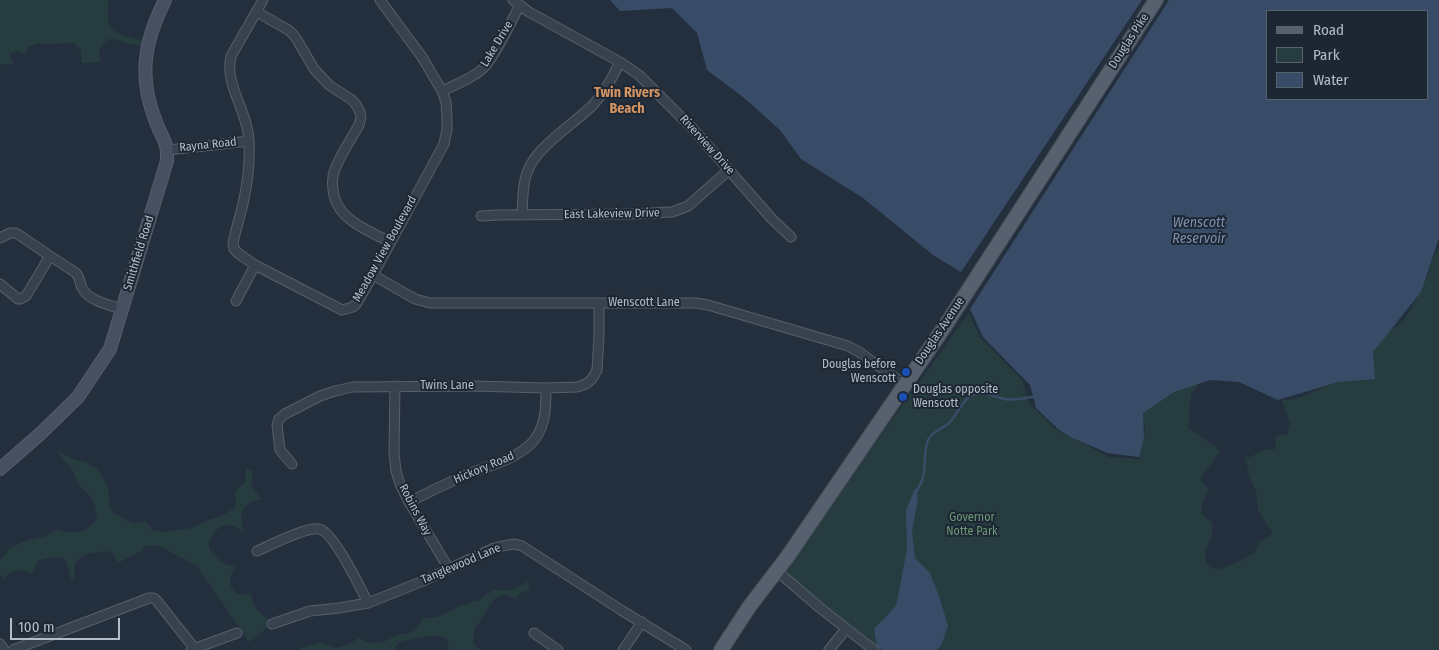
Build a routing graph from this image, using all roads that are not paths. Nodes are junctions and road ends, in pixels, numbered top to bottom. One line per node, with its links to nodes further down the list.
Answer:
1 (165, 0): 11 (street)
2 (263, 0): 6 (street, Meadow View Boulevard)
3 (380, 0): 9 (street, Meadow View Boulevard)
4 (1156, 0): 8 (main road, Douglas Pike)
5 (516, 3): 7 (street, Riverview Drive); 9 (street, Lake Drive)
6 (257, 12): 10 (street, Meadow View Boulevard); 17 (street)
7 (620, 62): 12 (street, Riverview Drive); 13 (street)
8 (1103, 82): 25 (main road, Douglas Avenue)
9 (442, 91): 17 (street, Meadow View Boulevard)
10 (249, 141): 11 (street, Rayna Road); 19 (street, Meadow View Boulevard)
11 (168, 150): 24 (street, Smithfield Road)
12 (729, 170): 13 (street, East Lakeview Drive); 15 (street, Riverview Drive)
13 (522, 215): 14 (street, East Lakeview Drive)
14 (481, 216)
15 (791, 237)
16 (0, 238): 18 (street)
17 (390, 242): 20 (street, Meadow View Boulevard)
18 (50, 256): 21 (street); 24 (street)
19 (254, 265): 20 (street, Meadow View Boulevard); 22 (street)
20 (373, 276): 23 (street, Wenscott Lane)
21 (0, 284)
22 (236, 301)
23 (599, 303): 25 (street, Wenscott Lane); 27 (street, Twins Lane)
24 (122, 309): 29 (street, Smithfield Road)
25 (904, 384): 33 (main road, Douglas Avenue)
26 (396, 386): 27 (street, Twins Lane); 28 (street, Twins Lane); 30 (street, Robins Way)
27 (546, 388): 30 (street, Hickory Road)
28 (292, 464)
29 (0, 469)
30 (409, 502): 32 (street, Robins Way)
31 (257, 551): 34 (street)
32 (449, 569): 34 (street, Tanglewood Lane); 35 (street, Tanglewood Lane)
33 (777, 572): 37 (street); 47 (main road, Douglas Avenue)
34 (368, 603): 36 (street, Tanglewood Lane)
35 (642, 622): 45 (street); 46 (street, Tanglewood Lane)
36 (272, 624)
37 (846, 629): 48 (street); 49 (street)
38 (237, 633): 41 (street)
39 (534, 633): 44 (street)
40 (0, 644): 42 (street)
41 (193, 649): 43 (street)
42 (4, 650)
43 (13, 650)
44 (558, 650)
45 (623, 650)
46 (686, 650)
47 (721, 650)
48 (829, 650)
49 (874, 650)

